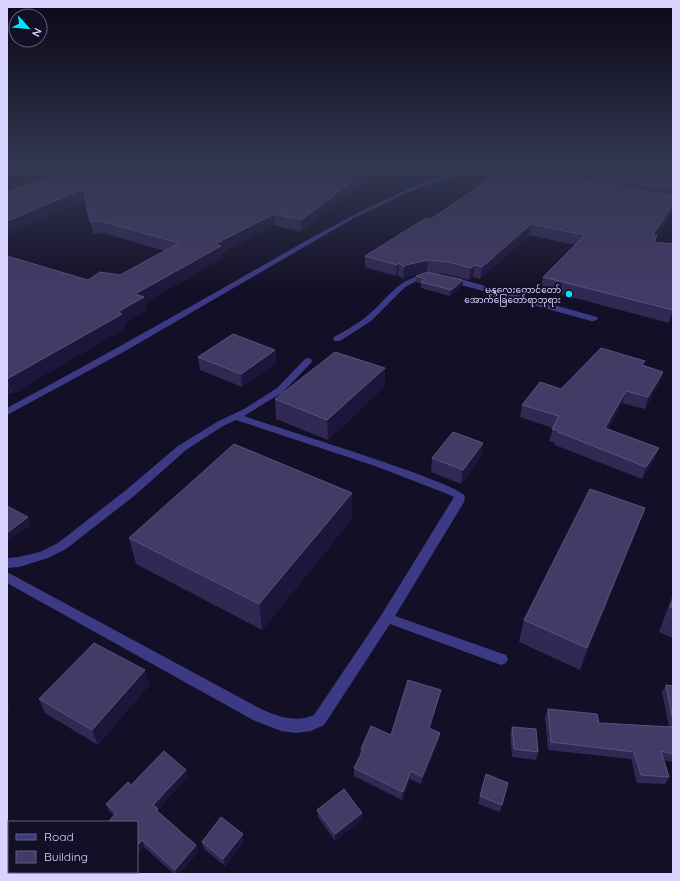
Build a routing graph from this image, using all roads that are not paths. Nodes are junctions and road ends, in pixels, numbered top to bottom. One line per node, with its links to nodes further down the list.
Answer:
1 (369, 208): 7 (street)
2 (435, 276): 5 (street)
3 (443, 278): 4 (street)
4 (594, 319)
5 (337, 339)
6 (308, 361): 8 (street)
7 (7, 412)
8 (236, 417): 9 (street); 11 (street)
9 (7, 563)
10 (7, 577): 11 (street)
11 (387, 618): 12 (street)
12 (501, 659)

